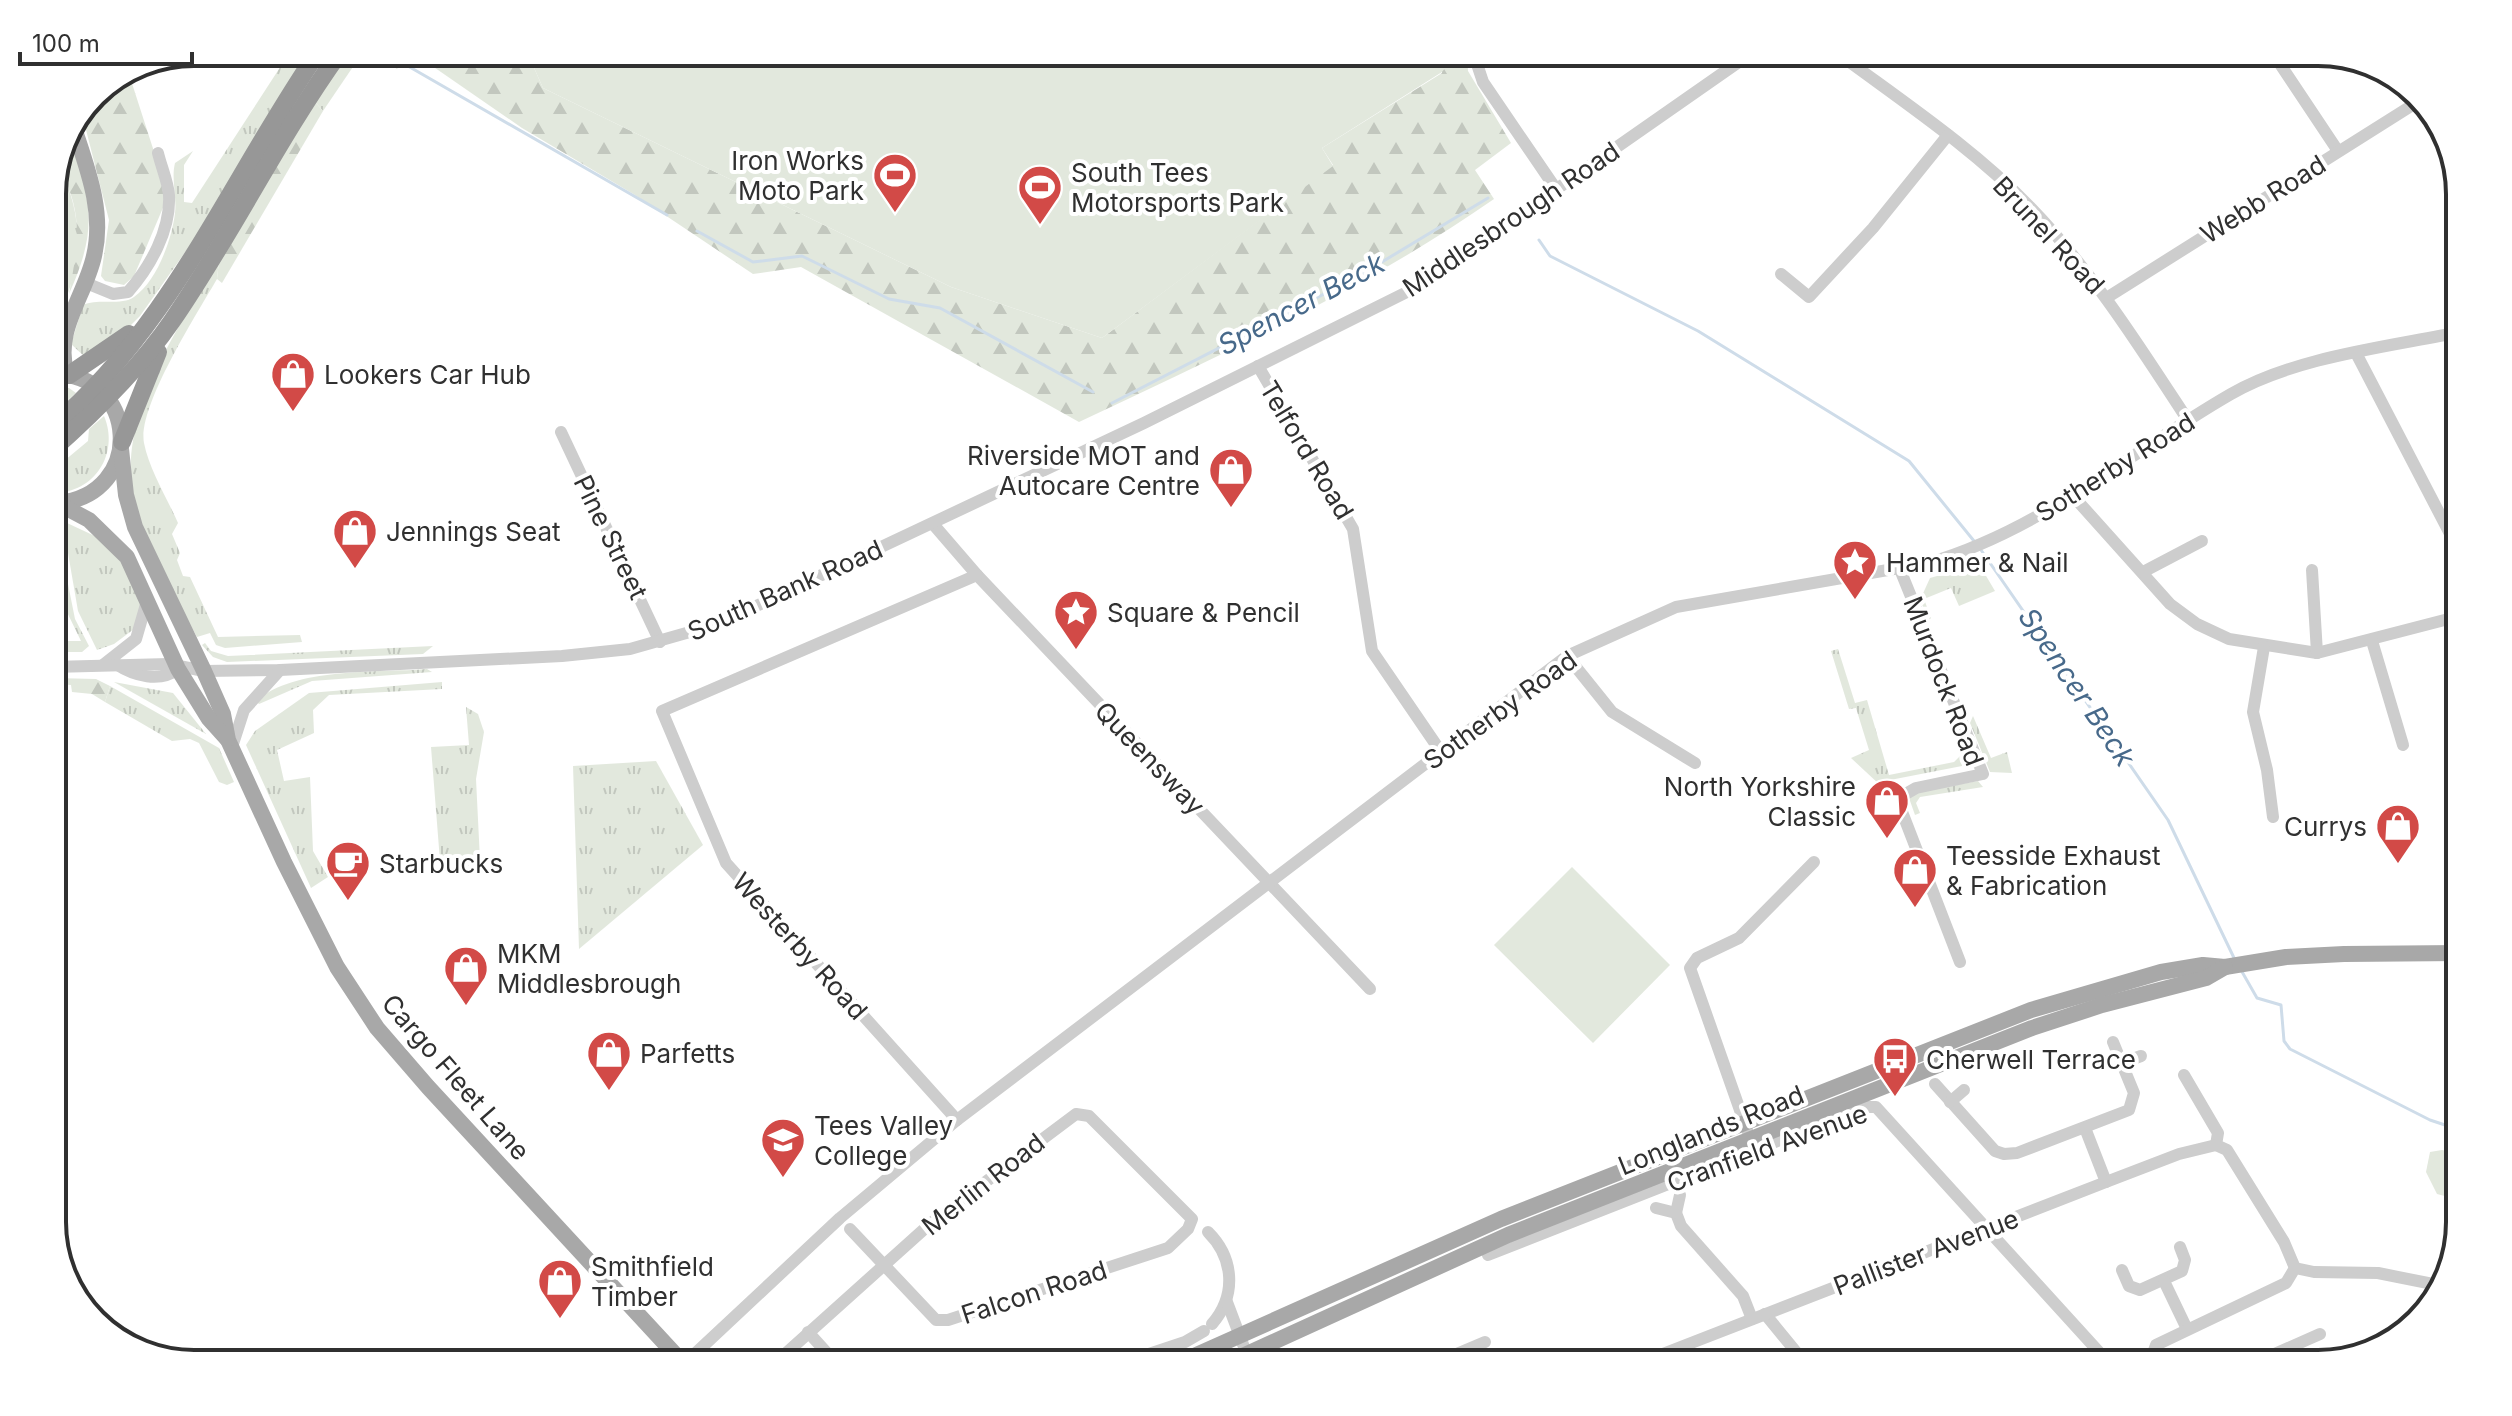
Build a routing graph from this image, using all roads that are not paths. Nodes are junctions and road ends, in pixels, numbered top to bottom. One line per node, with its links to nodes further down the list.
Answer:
1 (308, 66): 16 (highway)
2 (330, 66): 18 (highway)
3 (1478, 66): 12 (street)
4 (1733, 66): 12 (street, Middlesbrough Road)
5 (1855, 66): 8 (street, Brunel Road)
6 (2281, 66): 10 (street)
7 (2410, 106): 10 (street, Webb Road)
8 (1948, 135): 13 (street); 15 (street, Brunel Road)
9 (78, 141): 14 (main road)
10 (2338, 151): 15 (street, Webb Road)
11 (158, 153): 14 (street)
12 (1556, 189): 22 (street, Middlesbrough Road)
13 (1781, 274)
14 (86, 283): 17 (main road)
15 (2108, 297): 27 (street, Brunel Road)
16 (160, 307): 23 (highway); 25 (highway)
17 (67, 323): 19 (main road)
18 (170, 324): 25 (highway); 30 (highway)
19 (66, 330)
20 (2446, 335): 21 (street, Sotherby Road)
21 (2356, 353): 27 (street, Sotherby Road); 35 (street)
22 (1258, 366): 34 (street, South Bank Road); 55 (street, Telford Road)
23 (66, 373)
24 (66, 376): 25 (main road)
25 (101, 392): 26 (highway); 29 (highway); 30 (main road, Cargo Fleet Lane)
26 (66, 417)
27 (2189, 422): 31 (street, Sotherby Road)
28 (561, 432): 44 (street, Pine Street)
29 (66, 433)
30 (121, 446): 32 (main road); 52 (main road, Cargo Fleet Lane)
31 (2074, 497): 37 (street, Sotherby Road); 39 (street)
32 (66, 501)
33 (66, 509): 41 (main road, Cargo Fleet Lane)
34 (933, 524): 40 (street, Queensway); 44 (street, South Bank Road)
35 (2446, 526)
36 (2202, 541): 39 (street)
37 (1899, 567): 47 (street, Sotherby Road); 61 (street, Murdock Road)
38 (2312, 570): 46 (street)
39 (2143, 572): 45 (street)
40 (977, 575): 59 (street, Queensway); 71 (street, Westerby Road)
41 (147, 598): 48 (street); 50 (main road, Cargo Fleet Lane)
42 (2446, 620): 43 (street)
43 (2372, 641): 46 (street); 54 (street)
44 (660, 642): 51 (street, South Bank Road)
45 (2264, 647): 46 (street); 57 (street)
46 (2317, 653)
47 (1567, 656): 55 (street, Sotherby Road); 56 (street)
48 (101, 666): 49 (street, South Bank Road); 50 (street, South Bank Road)
49 (66, 667)
50 (178, 669): 52 (street, South Bank Road); 53 (main road, Cargo Fleet Lane)
51 (280, 670): 52 (street, South Bank Road); 53 (street)
52 (204, 671): 53 (main road, Cargo Fleet Lane)
53 (230, 743): 98 (main road, Cargo Fleet Lane)
54 (2403, 745)
55 (1441, 752): 59 (street, Sotherby Road)
56 (1695, 763)
57 (2273, 817)
58 (1814, 862): 72 (street)
59 (1270, 884): 63 (street, Queensway); 71 (street, Sotherby Road)
60 (2446, 953): 62 (main road)
61 (1960, 962)
62 (2228, 966): 72 (main road, Longlands Road); 74 (main road, Longlands Road)
63 (1370, 989)
64 (2113, 1042): 66 (street)
65 (2141, 1056): 66 (street)
66 (2122, 1063): 73 (street)
67 (2184, 1075): 75 (street)
68 (1935, 1084): 70 (street)
69 (1964, 1090): 70 (street)
70 (1950, 1102): 73 (street)
71 (957, 1120): 99 (street, Sotherby Road)
72 (1745, 1124): 74 (street); 94 (main road, Longlands Road)
73 (2085, 1128): 76 (street)
74 (1751, 1141): 105 (main road, Longlands Road)
75 (2216, 1145): 76 (street, Pallister Avenue); 87 (street)
76 (2106, 1182): 81 (street, Pallister Avenue)
77 (1680, 1195): 79 (street)
78 (1656, 1208): 79 (street)
79 (1676, 1213): 92 (street)
80 (1192, 1219): 86 (street, Falcon Road); 86 (street, Merlin Road)
81 (1986, 1228): 85 (street, Cranfield Avenue); 92 (street, Pallister Avenue); 109 (street, Cranfield Avenue)
82 (850, 1229): 86 (street, Falcon Road)
83 (1208, 1232): 91 (street)
84 (2180, 1247): 89 (street)
85 (1488, 1255)
86 (883, 1264): 95 (street, Merlin Road)
87 (2295, 1268): 90 (street); 93 (street)
88 (2122, 1270): 89 (street)
89 (2164, 1281): 93 (street)
90 (2430, 1283)
91 (1227, 1300): 94 (street); 102 (street)
92 (1759, 1316): 107 (street, Pallister Avenue); 108 (street)
93 (2187, 1329): 110 (street)
94 (1236, 1331): 103 (main road, Longlands Road); 104 (street)
95 (808, 1332): 100 (street, Merlin Road); 101 (street)
96 (2320, 1334): 111 (street)
97 (1485, 1342): 106 (street)
98 (671, 1350)
99 (699, 1350)
100 (789, 1350)
101 (824, 1350)
102 (1161, 1350)
103 (1201, 1350)
104 (1245, 1350)
105 (1258, 1350)
106 (1466, 1350)
107 (1673, 1350)
108 (1792, 1350)
109 (2098, 1350)
110 (2154, 1350)
111 (2286, 1350)

